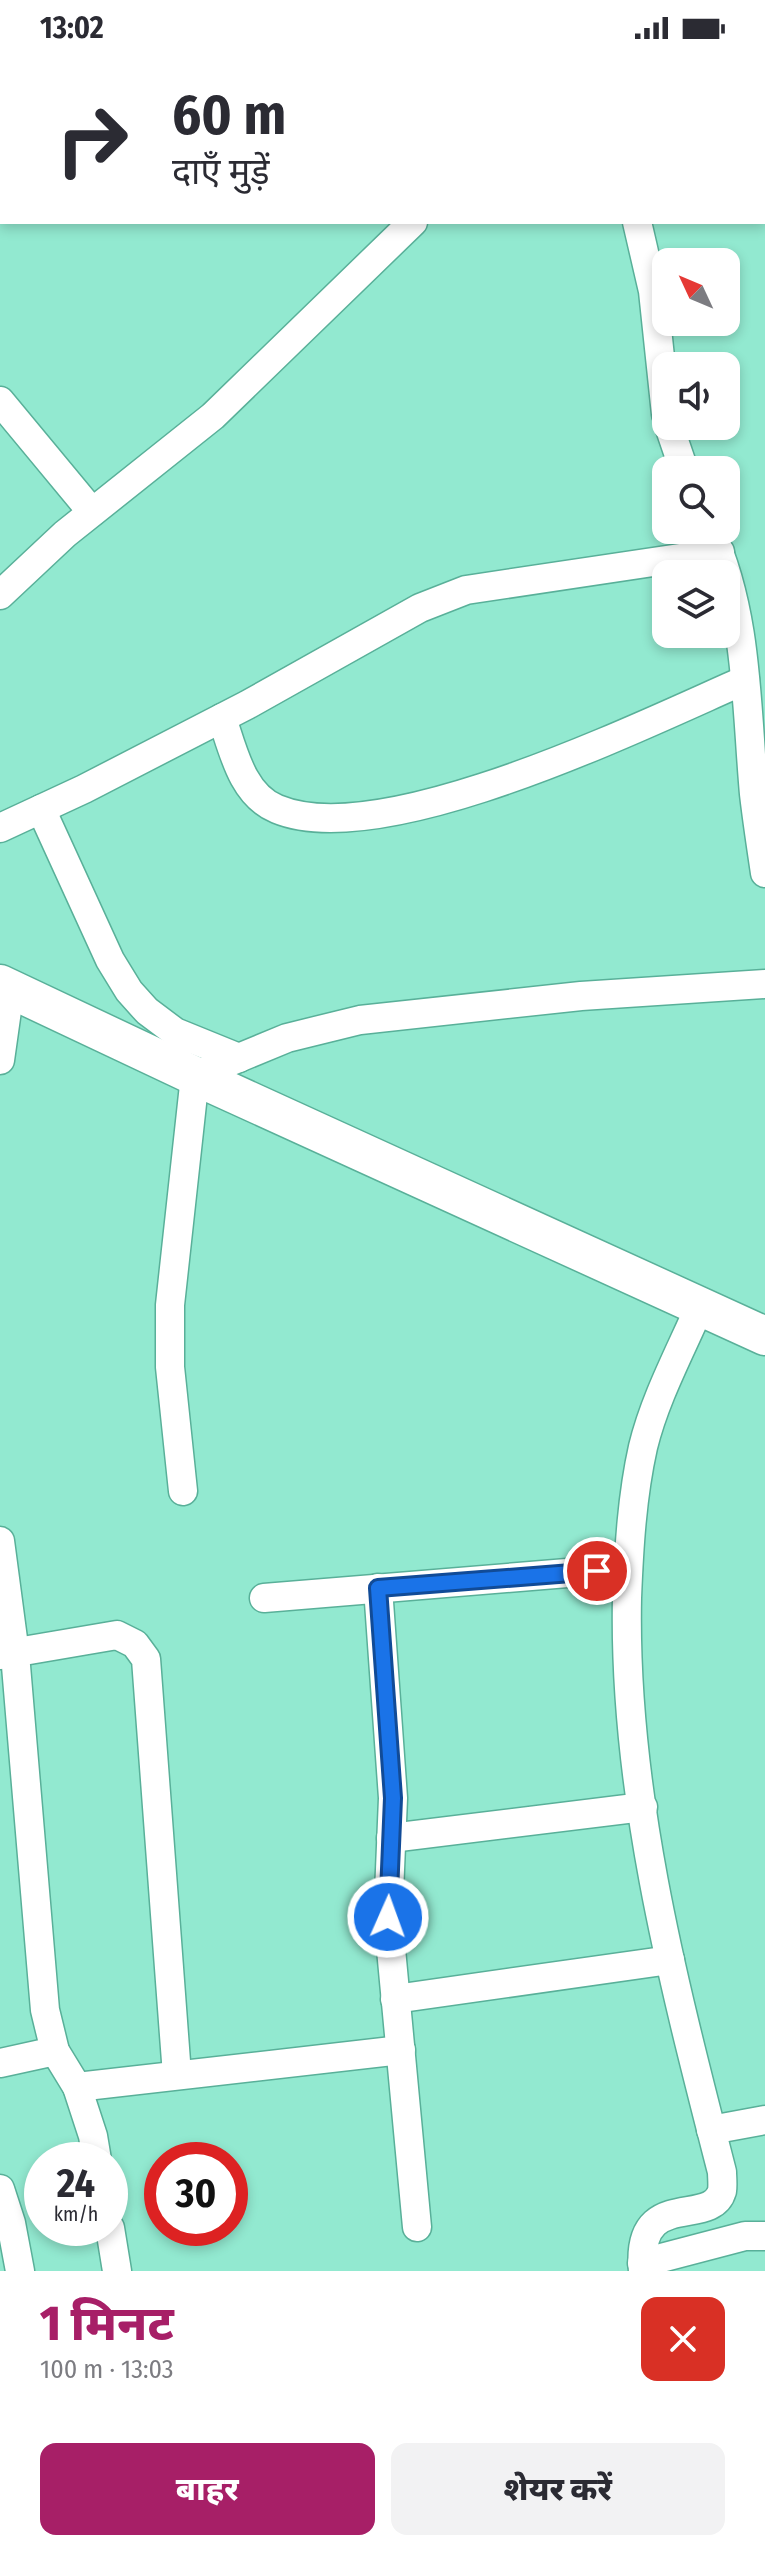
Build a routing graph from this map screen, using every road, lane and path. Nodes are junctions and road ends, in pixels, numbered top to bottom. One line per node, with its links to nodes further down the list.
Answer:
1 (411, 224): 5 (street)
2 (637, 224): 3 (street)
3 (659, 352)
4 (0, 401): 5 (street)
5 (92, 512): 8 (street)
6 (700, 544): 10 (street)
7 (716, 544): 9 (street)
8 (0, 595)
9 (745, 680): 10 (street); 13 (street)
10 (222, 718): 11 (street)
11 (41, 809): 12 (street); 16 (street)
12 (0, 828)
13 (765, 873)
14 (765, 984): 16 (street)
15 (5, 986): 17 (street); 18 (street)
16 (239, 1058): 18 (street)
17 (0, 1060)
18 (195, 1076): 19 (street); 21 (street)
19 (700, 1306): 20 (street); 23 (street)
20 (765, 1336)
21 (183, 1491)
22 (0, 1541): 26 (street)
23 (628, 1568): 24 (street); 27 (street)
24 (378, 1588): 25 (street); 28 (street)
25 (264, 1598)
26 (7, 1654): 32 (street); 34 (street)
27 (643, 1807): 28 (street); 29 (street)
28 (391, 1838): 30 (street)
29 (670, 1960): 30 (street); 37 (street)
30 (395, 1999): 31 (street)
31 (401, 2050): 34 (street); 40 (street)
32 (55, 2051): 33 (street); 35 (street)
33 (0, 2063)
34 (177, 2075): 35 (street)
35 (77, 2087): 38 (street)
36 (765, 2120): 37 (street)
37 (711, 2130): 43 (street)
38 (94, 2142)
39 (0, 2189): 44 (street)
40 (417, 2227)
41 (765, 2236): 43 (street)
42 (113, 2246): 45 (street)
43 (643, 2267)
44 (20, 2271)
45 (117, 2271)

